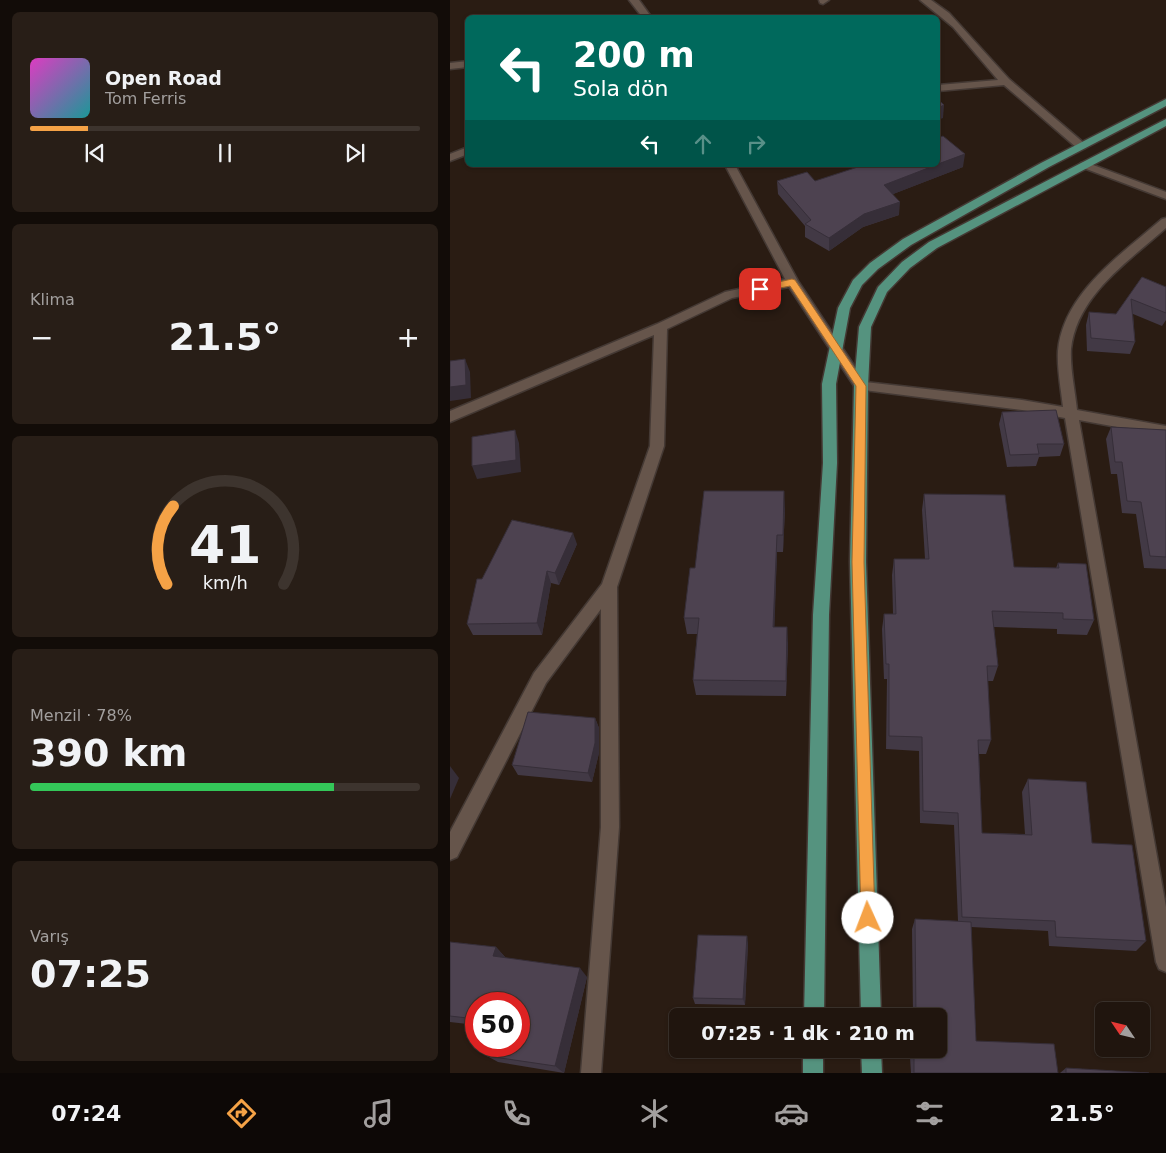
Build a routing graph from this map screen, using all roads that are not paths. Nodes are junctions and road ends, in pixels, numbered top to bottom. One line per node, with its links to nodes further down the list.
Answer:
1 (634, 0): 3 (street)
2 (925, 0): 6 (street)
3 (646, 15)
4 (465, 64): 5 (street)
5 (450, 66)
6 (1007, 82): 7 (street); 10 (street)
7 (940, 88)
8 (1166, 102): 10 (main road)
9 (1166, 122): 13 (main road)
10 (1081, 146): 19 (main road)
11 (465, 151): 12 (street)
12 (450, 158)
13 (1085, 165): 15 (street); 20 (main road)
14 (731, 167): 17 (street)
15 (1166, 196)
16 (1166, 222): 21 (street)
17 (792, 282): 18 (street); 19 (street)
18 (661, 327): 22 (street); 24 (street)
19 (836, 347): 20 (street); 27 (main road)
20 (861, 386): 21 (street); 28 (main road)
21 (1072, 414): 23 (street); 26 (street)
22 (450, 417)
23 (1166, 431)
24 (610, 588): 25 (street); 31 (street)
25 (450, 851)
26 (1166, 962)
27 (814, 1008)
28 (870, 1008)
29 (813, 1058): 32 (main road)
30 (871, 1058): 33 (main road)
31 (591, 1073)
32 (813, 1073)
33 (872, 1073)

